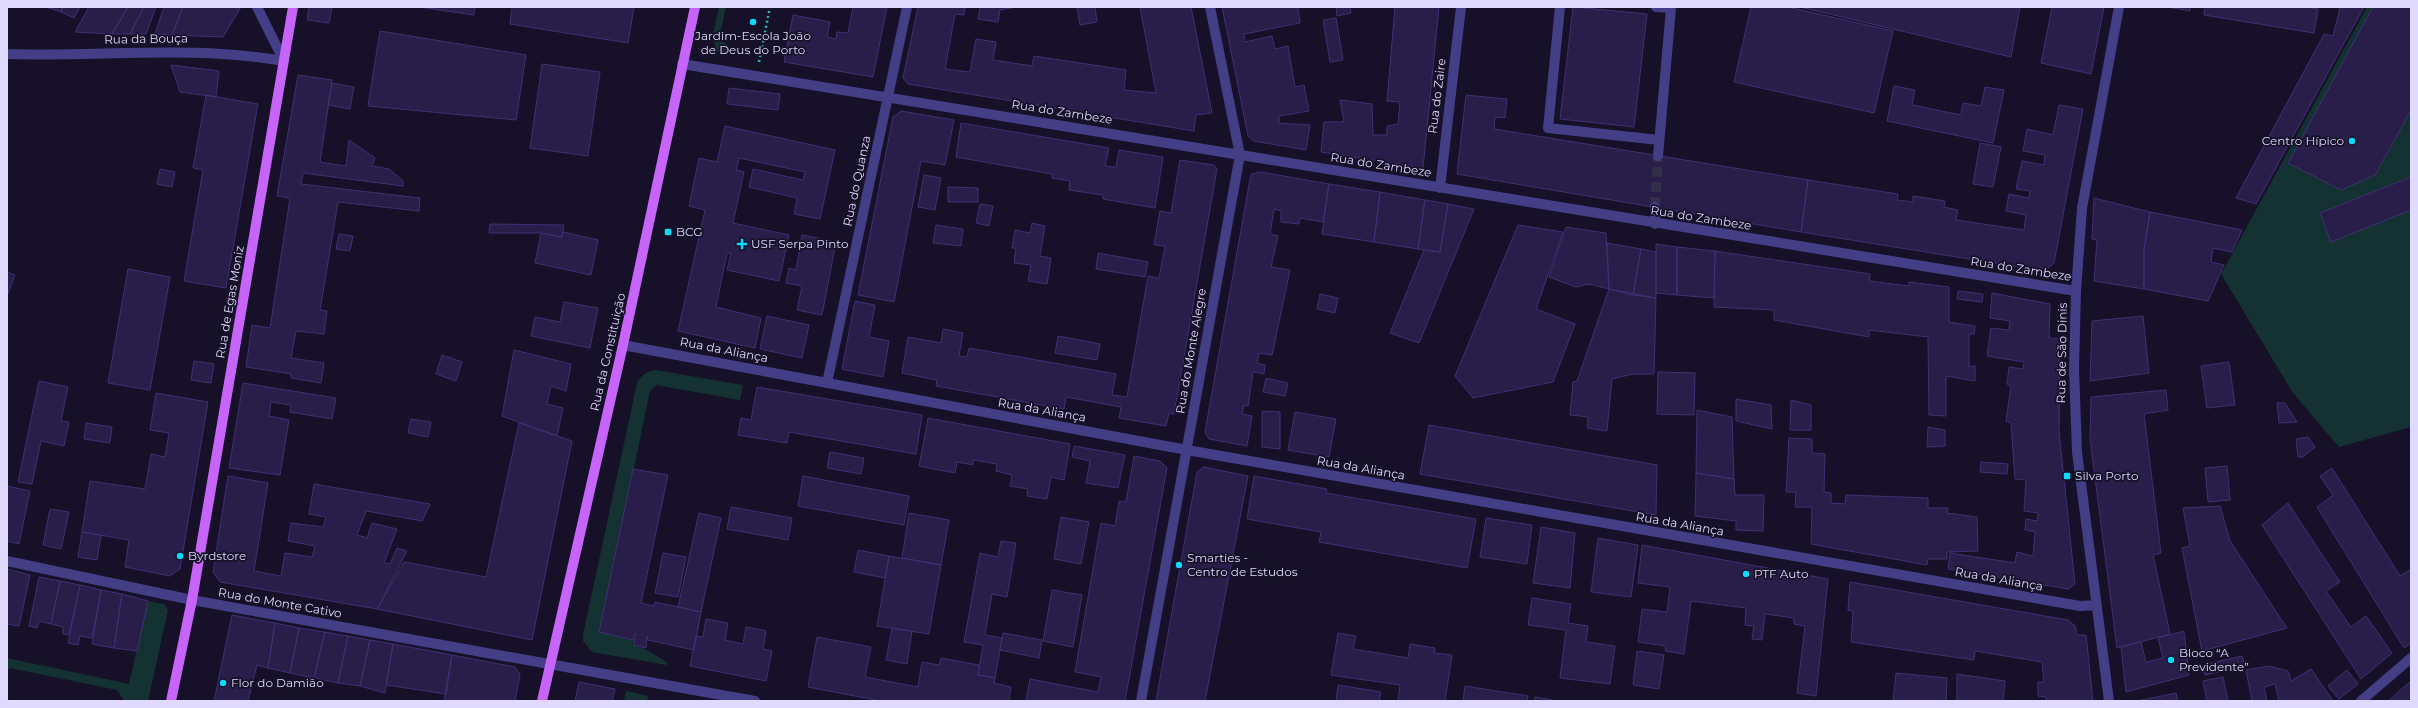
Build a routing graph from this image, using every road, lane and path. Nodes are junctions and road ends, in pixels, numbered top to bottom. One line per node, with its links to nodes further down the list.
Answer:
1 (257, 7): 12 (street)
2 (293, 7): 12 (main road, Rua de Egas Moniz)
3 (695, 7): 13 (main road, Rua da Constituição)
4 (770, 7): 14 (path)
5 (907, 7): 15 (street, Rua do Quanza)
6 (1210, 7): 17 (street, Rua do Monte Alegre)
7 (1461, 7): 19 (street, Rua do Zaire)
8 (1560, 7): 16 (street)
9 (1656, 7): 16 (street)
10 (2119, 7): 22 (street, Rua de São Dinis)
11 (7, 54): 12 (street, Rua da Bouça)
12 (284, 61): 27 (main road, Rua de Egas Moniz)
13 (682, 64): 14 (street, Rua do Zambeze); 23 (main road, Rua da Constituição)
14 (756, 76): 15 (street, Rua do Zambeze)
15 (888, 96): 17 (street, Rua do Zambeze); 24 (street, Rua do Quanza)
16 (1659, 140): 18 (street)
17 (1240, 155): 19 (street, Rua do Zambeze); 25 (street, Rua do Monte Alegre)
18 (1658, 156)
19 (1440, 188): 21 (street, Rua do Zambeze)
20 (1655, 207): 21 (street)
21 (1655, 224): 22 (street, Rua do Zambeze)
22 (2076, 291): 28 (street, Rua de São Dinis)
23 (623, 345): 24 (street, Rua da Aliança); 30 (main road, Rua da Constituição)
24 (827, 383): 25 (street, Rua da Aliança)
25 (1187, 450): 28 (street, Rua da Aliança); 34 (street, Rua do Monte Alegre)
26 (7, 561): 27 (street, Rua do Monte Cativo)
27 (192, 600): 30 (street, Rua do Monte Cativo); 31 (main road, Rua de Egas Moniz)
28 (2096, 605): 35 (street, Rua de São Dinis)
29 (2411, 658): 36 (street)
30 (549, 665): 32 (main road, Rua da Constituição); 33 (street, Rua do Monte Cativo)
31 (171, 701)
32 (542, 701)
33 (755, 701)
34 (1141, 701)
35 (2108, 701)
36 (2361, 701)

